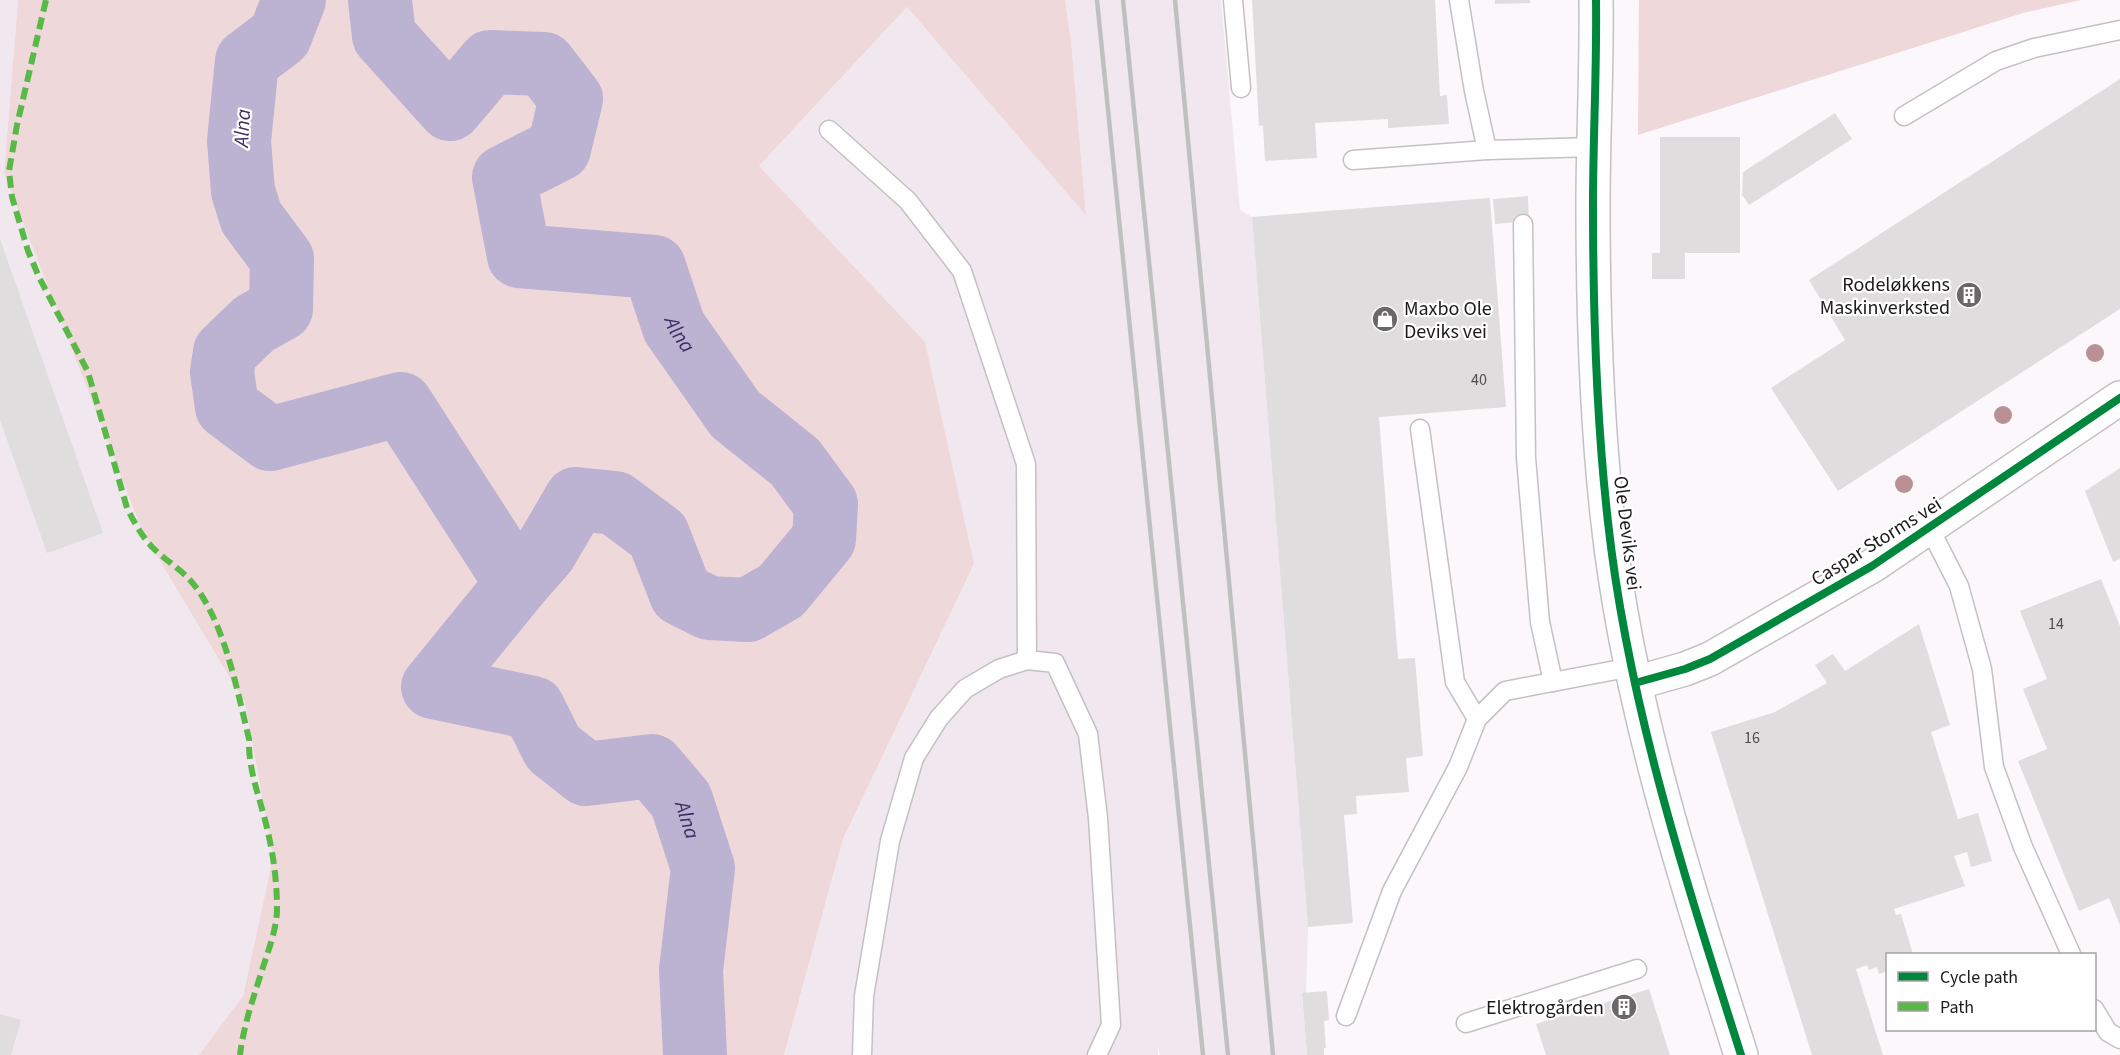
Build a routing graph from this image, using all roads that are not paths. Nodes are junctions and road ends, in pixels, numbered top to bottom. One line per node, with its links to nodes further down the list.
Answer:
1 (1233, 0): 5 (lane)
2 (1459, 0): 9 (lane)
3 (1596, 0): 8 (street, Ole Deviks vei)
4 (2120, 30): 6 (lane)
5 (1241, 88)
6 (1904, 116)
7 (829, 130): 15 (lane)
8 (1594, 147): 9 (lane); 16 (street, Ole Deviks vei)
9 (1488, 150): 10 (lane)
10 (1353, 160)
11 (1523, 224): 17 (lane)
12 (2120, 398): 14 (street, Caspar Storms vei)
13 (1420, 429): 18 (lane)
14 (1930, 529): 16 (street, Caspar Storms vei); 19 (lane)
15 (1027, 660): 25 (lane); 26 (lane)
16 (1634, 675): 17 (lane); 27 (street, Ole Deviks vei)
17 (1553, 682): 18 (lane)
18 (1477, 718): 22 (lane)
19 (2071, 953)
20 (1638, 969): 23 (lane)
21 (2096, 1012): 24 (lane)
22 (1346, 1017)
23 (1466, 1023)
24 (2120, 1039)
25 (862, 1055)
26 (1097, 1055)
27 (1741, 1055)

